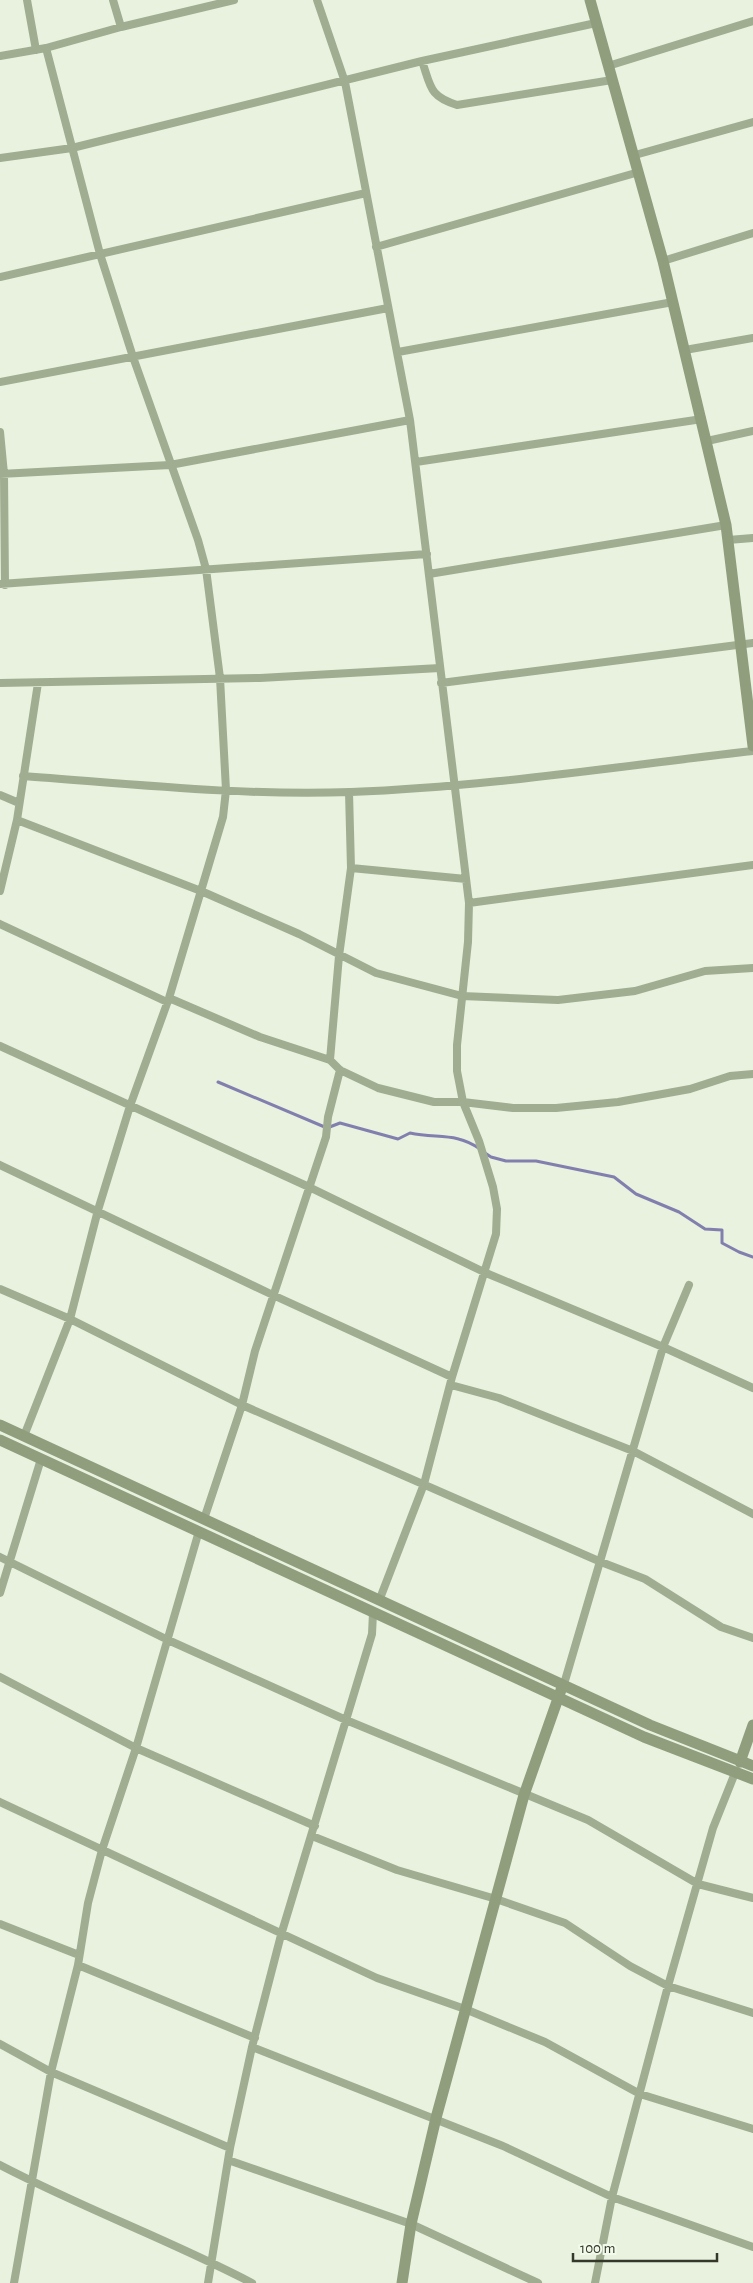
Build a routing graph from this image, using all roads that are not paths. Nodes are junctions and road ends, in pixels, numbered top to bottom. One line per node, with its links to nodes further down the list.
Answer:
1 (27, 0): 10 (street)
2 (113, 0): 8 (street)
3 (234, 0): 8 (street)
4 (317, 0): 15 (street)
5 (590, 0): 7 (main road)
6 (753, 21): 13 (street)
7 (596, 23): 12 (street); 13 (main road)
8 (121, 26): 9 (street)
9 (46, 48): 10 (street); 17 (street)
10 (36, 50): 11 (street)
11 (0, 56)
12 (422, 61): 14 (street); 15 (street)
13 (608, 66): 14 (main road)
14 (612, 80): 18 (main road)
15 (345, 82): 17 (street); 21 (street)
16 (753, 122): 18 (street)
17 (72, 148): 19 (street); 24 (street)
18 (635, 155): 20 (main road)
19 (0, 158)
20 (639, 172): 23 (street); 25 (main road)
21 (366, 193): 23 (street); 24 (street)
22 (753, 233): 25 (street)
23 (376, 247): 28 (street)
24 (100, 254): 26 (street); 32 (street)
25 (663, 261): 27 (main road)
26 (0, 277)
27 (673, 302): 30 (main road); 31 (street)
28 (388, 308): 31 (street); 32 (street)
29 (753, 338): 30 (street)
30 (685, 350): 34 (main road)
31 (398, 352): 35 (street)
32 (133, 357): 33 (street); 40 (street)
33 (0, 382)
34 (702, 419): 38 (main road); 39 (street)
35 (410, 420): 39 (street); 40 (street)
36 (753, 431): 38 (street)
37 (0, 432): 41 (street)
38 (707, 441): 42 (main road)
39 (416, 462): 45 (street)
40 (170, 465): 41 (street); 46 (street)
41 (2, 474): 48 (street)
42 (726, 526): 44 (main road); 47 (street)
43 (753, 538): 44 (street)
44 (728, 540): 49 (main road)
45 (426, 554): 46 (street); 47 (street)
46 (206, 569): 48 (street); 51 (street)
47 (429, 574): 50 (street)
48 (2, 584)
49 (748, 643): 52 (street); 55 (main road)
50 (440, 668): 51 (street); 52 (street)
51 (220, 678): 54 (street); 59 (street)
52 (441, 682): 58 (street)
53 (0, 683): 54 (street)
54 (38, 683): 57 (street)
55 (753, 746)
56 (753, 750): 58 (street)
57 (23, 776): 59 (street); 62 (street)
58 (454, 786): 60 (street); 66 (street)
59 (226, 790): 60 (street); 68 (street)
60 (349, 792): 65 (street)
61 (0, 795): 62 (street)
62 (19, 803): 63 (street)
63 (17, 820): 67 (street); 68 (street)
64 (753, 865): 69 (street)
65 (351, 868): 66 (street); 71 (street)
66 (466, 880): 69 (street)
67 (0, 891)
68 (201, 891): 71 (street); 74 (street)
69 (469, 903): 73 (street)
70 (0, 924): 74 (street)
71 (339, 956): 73 (street); 76 (street)
72 (753, 968): 73 (street)
73 (462, 996): 79 (street)
74 (168, 1000): 76 (street); 80 (street)
75 (0, 1046): 80 (street)
76 (330, 1060): 77 (street)
77 (340, 1070): 79 (street); 82 (street)
78 (753, 1074): 79 (street)
79 (463, 1102): 84 (street)
80 (130, 1106): 82 (street); 83 (street)
81 (0, 1165): 83 (street)
82 (309, 1187): 84 (street); 87 (street)
83 (98, 1210): 87 (street); 88 (street)
84 (486, 1273): 89 (street); 90 (street)
85 (689, 1285): 89 (street)
86 (0, 1289): 88 (street)
87 (275, 1296): 90 (street); 92 (street)
88 (70, 1318): 92 (street); 94 (street)
89 (663, 1347): 91 (street); 96 (street)
90 (451, 1381): 96 (street); 98 (street)
91 (753, 1388)
92 (242, 1404): 98 (street); 100 (street)
93 (0, 1425): 94 (main road)
94 (24, 1436): 100 (main road)
95 (0, 1440): 97 (main road)
96 (633, 1452): 99 (street); 104 (street)
97 (41, 1459): 101 (main road); 103 (street)
98 (424, 1484): 104 (street); 106 (street)
99 (753, 1514)
100 (204, 1519): 106 (main road)
101 (199, 1531): 107 (main road); 109 (street)
102 (0, 1557): 103 (street)
103 (11, 1562): 105 (street); 109 (street)
104 (601, 1562): 108 (street); 111 (street)
105 (0, 1593)
106 (379, 1601): 111 (main road)
107 (373, 1613): 112 (main road); 113 (street)
108 (753, 1638)
109 (168, 1640): 113 (street); 115 (street)
110 (0, 1677): 115 (street)
111 (564, 1684): 112 (main road); 116 (main road)
112 (558, 1696): 118 (main road); 120 (main road)
113 (346, 1720): 120 (street); 122 (street)
114 (753, 1725): 116 (main road)
115 (136, 1748): 122 (street); 124 (street)
116 (740, 1762): 117 (main road)
117 (753, 1766)
118 (735, 1773): 119 (main road); 125 (street)
119 (753, 1779)
120 (524, 1795): 125 (street); 126 (main road)
121 (0, 1802): 124 (street)
122 (315, 1826): 123 (street)
123 (312, 1836): 126 (street); 129 (street)
124 (102, 1850): 129 (street); 130 (street)
125 (698, 1884): 127 (street); 132 (street)
126 (496, 1898): 132 (street); 133 (main road)
127 (753, 1898)
128 (0, 1924): 130 (street)
129 (281, 1935): 133 (street); 135 (street)
130 (79, 1955): 131 (street)
131 (78, 1965): 135 (street); 138 (street)
132 (668, 1986): 134 (street); 139 (street)
133 (465, 2009): 139 (street); 140 (main road)
134 (753, 2013)
135 (255, 2038): 137 (street)
136 (0, 2044): 138 (street)
137 (252, 2048): 140 (street); 142 (street)
138 (51, 2072): 142 (street); 145 (street)
139 (640, 2094): 141 (street); 146 (street)
140 (436, 2118): 146 (street); 147 (main road)
141 (753, 2129)
142 (230, 2148): 143 (street)
143 (228, 2160): 147 (street); 149 (street)
144 (0, 2165): 145 (street)
145 (32, 2182): 149 (street); 150 (street)
146 (612, 2197): 148 (street); 155 (street)
147 (411, 2224): 153 (main road); 154 (street)
148 (753, 2247)
149 (213, 2262): 151 (street); 152 (street)
150 (14, 2283)
151 (208, 2283)
152 (252, 2283)
153 (402, 2283)
154 (538, 2283)
155 (595, 2283)

